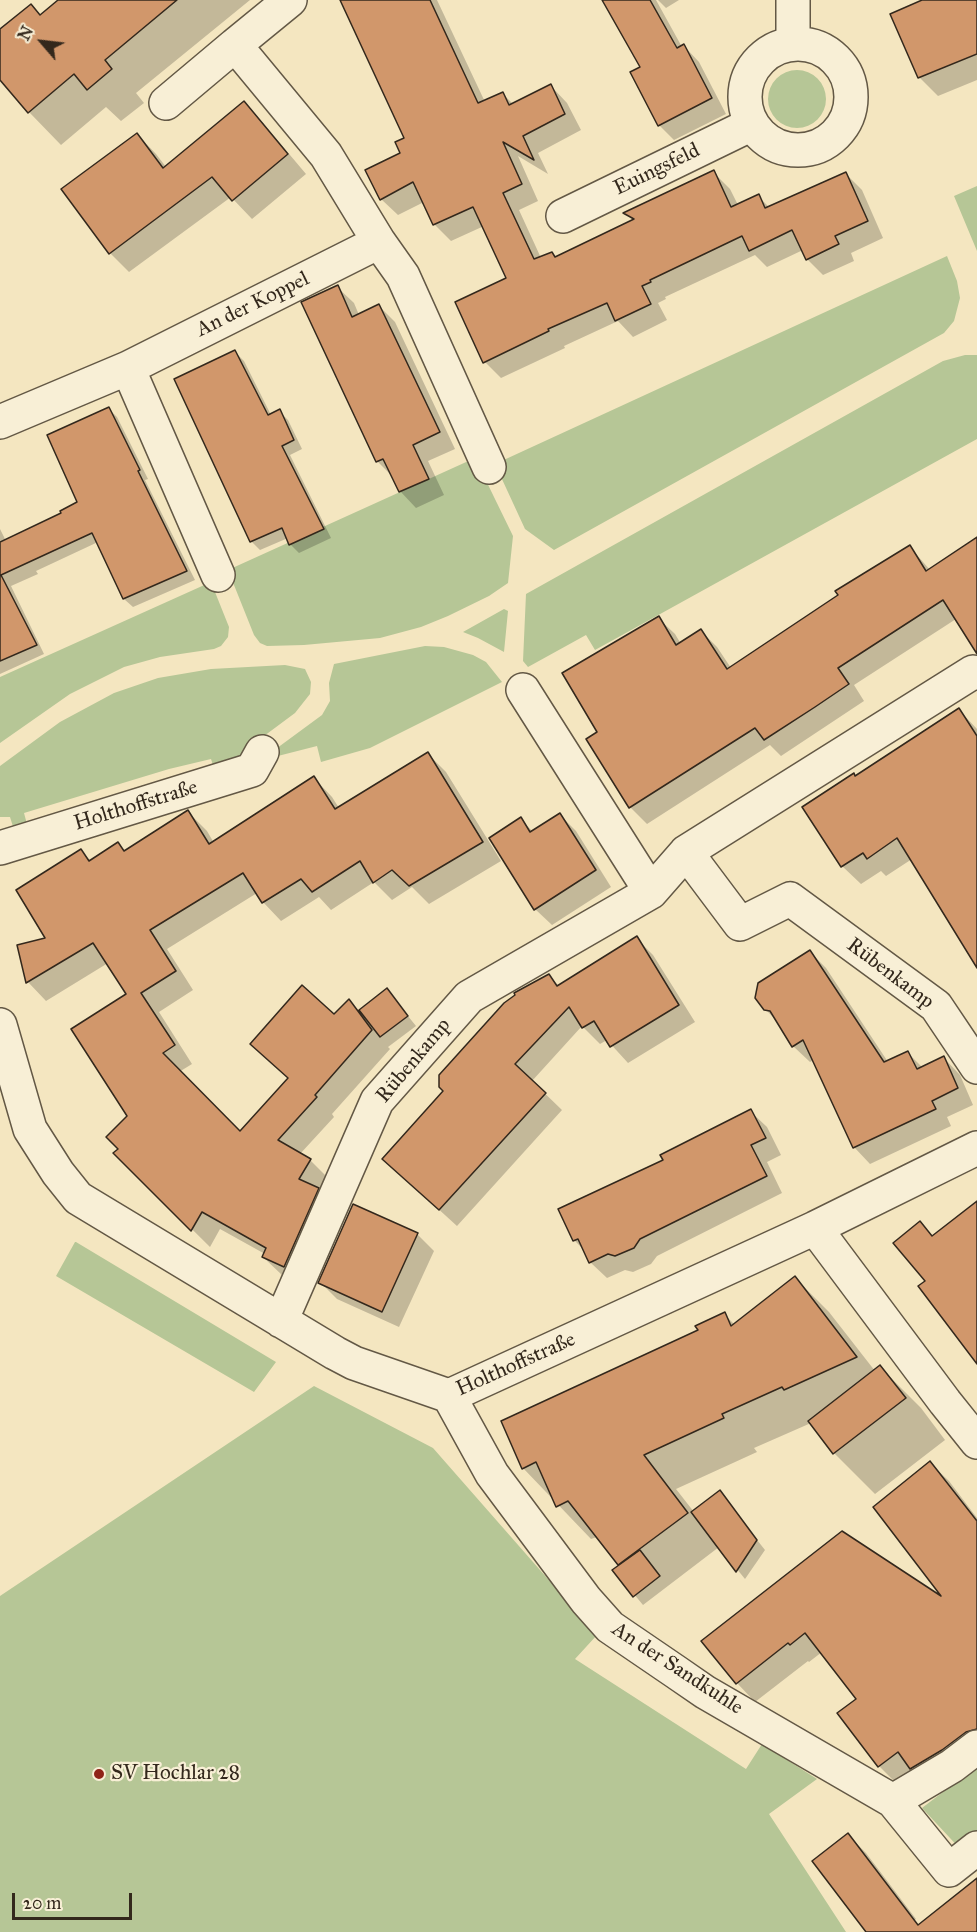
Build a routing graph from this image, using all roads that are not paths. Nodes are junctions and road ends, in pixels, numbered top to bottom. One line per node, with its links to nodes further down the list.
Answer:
1 (290, 0): 4 (street)
2 (793, 0): 3 (street)
3 (793, 43): 6 (street); 6 (street)
4 (235, 45): 5 (street); 8 (street)
5 (166, 103)
6 (752, 124): 7 (street, Euingsfeld)
7 (563, 216)
8 (379, 242): 9 (street, An der Koppel); 11 (street)
9 (128, 368): 10 (street, An der Koppel); 12 (street)
10 (0, 422)
11 (489, 467)
12 (218, 574)
13 (977, 673): 17 (street, Rübenkamp)
14 (523, 690): 18 (street)
15 (262, 752): 16 (street, Holthoffstraße)
16 (0, 848)
17 (686, 852): 18 (street, Rübenkamp); 20 (street, Rübenkamp)
18 (651, 892): 23 (street, Rübenkamp)
19 (0, 1025): 23 (street, Holthoffstraße)
20 (977, 1067)
21 (977, 1148): 22 (street, Holthoffstraße)
22 (816, 1228): 24 (street, Holthoffstraße); 25 (street)
23 (281, 1321): 24 (street, Holthoffstraße)
24 (449, 1396): 27 (street, An der Sandkuhle)
25 (977, 1442)
26 (977, 1747): 27 (street)
27 (892, 1801): 28 (street, An der Sandkuhle)
28 (977, 1848)

